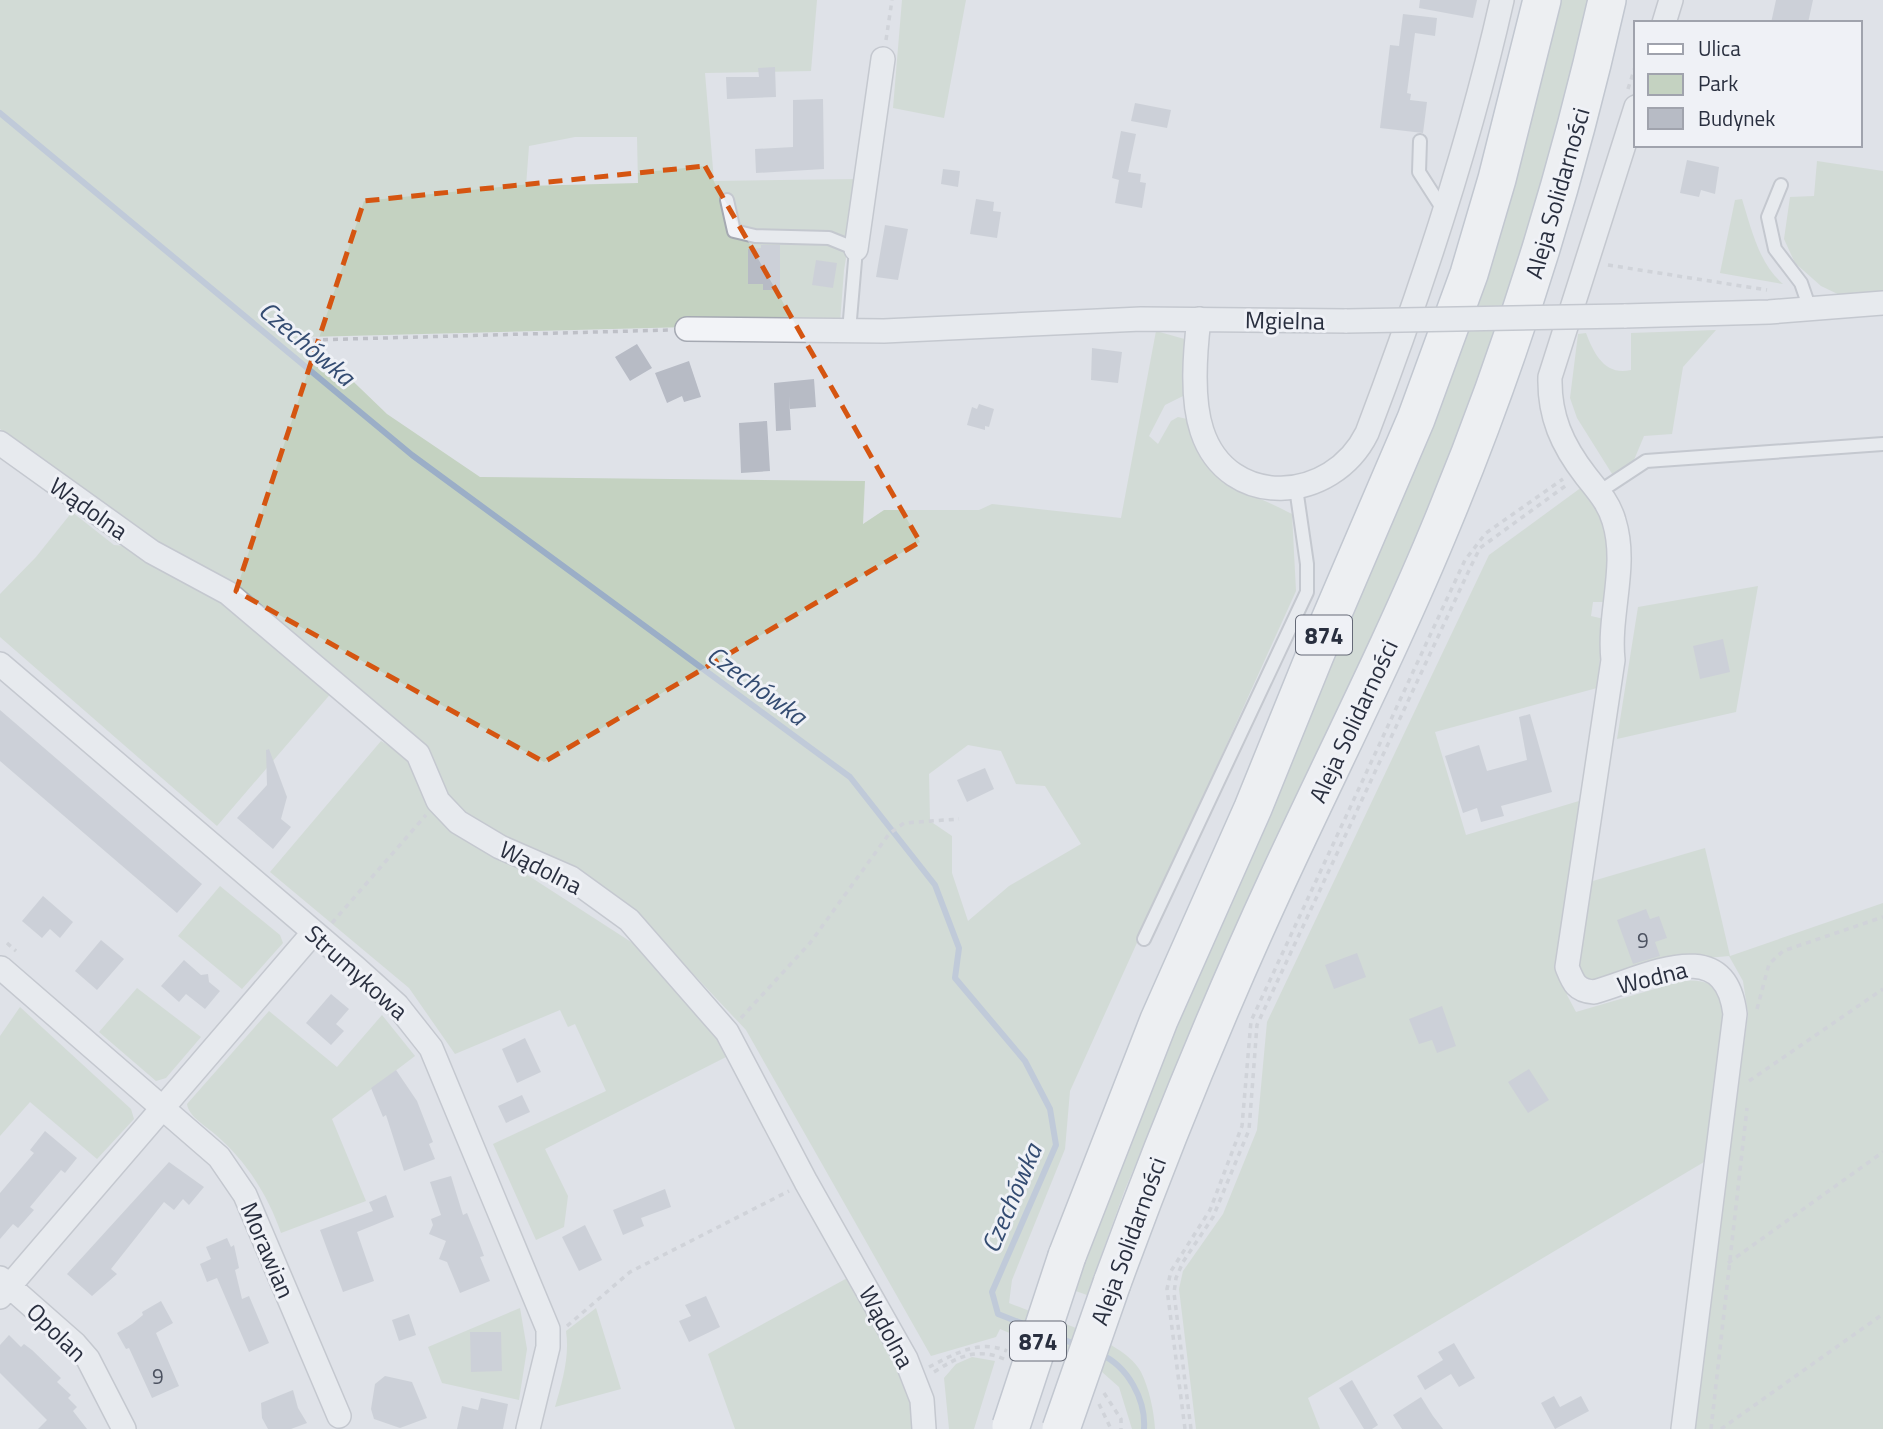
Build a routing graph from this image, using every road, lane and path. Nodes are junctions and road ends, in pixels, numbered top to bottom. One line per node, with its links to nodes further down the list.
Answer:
1 (892, 0): 7 (path)
2 (1502, 0): 12 (street)
3 (1542, 0): 54 (main road, Aleja Solidarności / 874, bridge)
4 (1607, 0): 58 (main road, Aleja Solidarności / 874, bridge)
5 (1671, 0): 6 (street)
6 (1665, 21)
7 (883, 59): 13 (street)
8 (1634, 113): 25 (street)
9 (1420, 141): 12 (lane)
10 (1781, 185): 15 (lane)
11 (727, 200): 13 (lane)
12 (1444, 211): 24 (street)
13 (856, 249): 18 (lane)
14 (1883, 303): 15 (street, Mgielna)
15 (1810, 309): 16 (street, Mgielna, bridge)
16 (1199, 319): 18 (street, Mgielna); 24 (street)
17 (688, 330): 18 (street, Mgielna); 19 (path)
18 (849, 331)
19 (313, 340)
20 (0, 443): 27 (street, Wądolna)
21 (1883, 444): 25 (lane)
22 (1567, 476): 61 (path)
23 (1573, 480): 62 (path)
24 (1296, 488): 31 (lane)
25 (1599, 492): 63 (street, Wodna)
26 (0, 664): 30 (street, Strumykowa)
27 (438, 802): 30 (path); 37 (street, Wądolna)
28 (959, 819): 37 (path)
29 (1883, 917): 36 (path)
30 (319, 931): 42 (street); 48 (street, Strumykowa)
31 (1144, 939)
32 (7, 943): 33 (path)
33 (25, 959)
34 (1, 968): 42 (street, Morawian)
35 (1883, 989): 39 (path)
36 (1756, 1019)
37 (727, 1031): 44 (street, Wądolna)
38 (1751, 1069): 39 (path)
39 (1749, 1081): 40 (path)
40 (1748, 1091)
41 (1747, 1102): 45 (path)
42 (161, 1109): 46 (street); 53 (street, Morawian)
43 (1883, 1152): 45 (path)
44 (806, 1182): 48 (path); 57 (street, Wądolna)
45 (1728, 1264): 64 (path)
46 (3, 1287): 55 (street, Opolan)
47 (1883, 1314): 65 (path)
48 (548, 1329): 56 (street, Strumykowa)
49 (998, 1357): 50 (path)
50 (937, 1379)
51 (1098, 1387): 60 (path)
52 (1092, 1397): 59 (path)
53 (339, 1416)
54 (1010, 1427)
55 (124, 1429)
56 (528, 1429)
57 (924, 1429)
58 (1061, 1429)
59 (1111, 1429)
60 (1121, 1429)
61 (1185, 1429)
62 (1191, 1429)
63 (1683, 1429)
64 (1711, 1429)
65 (1721, 1429)

